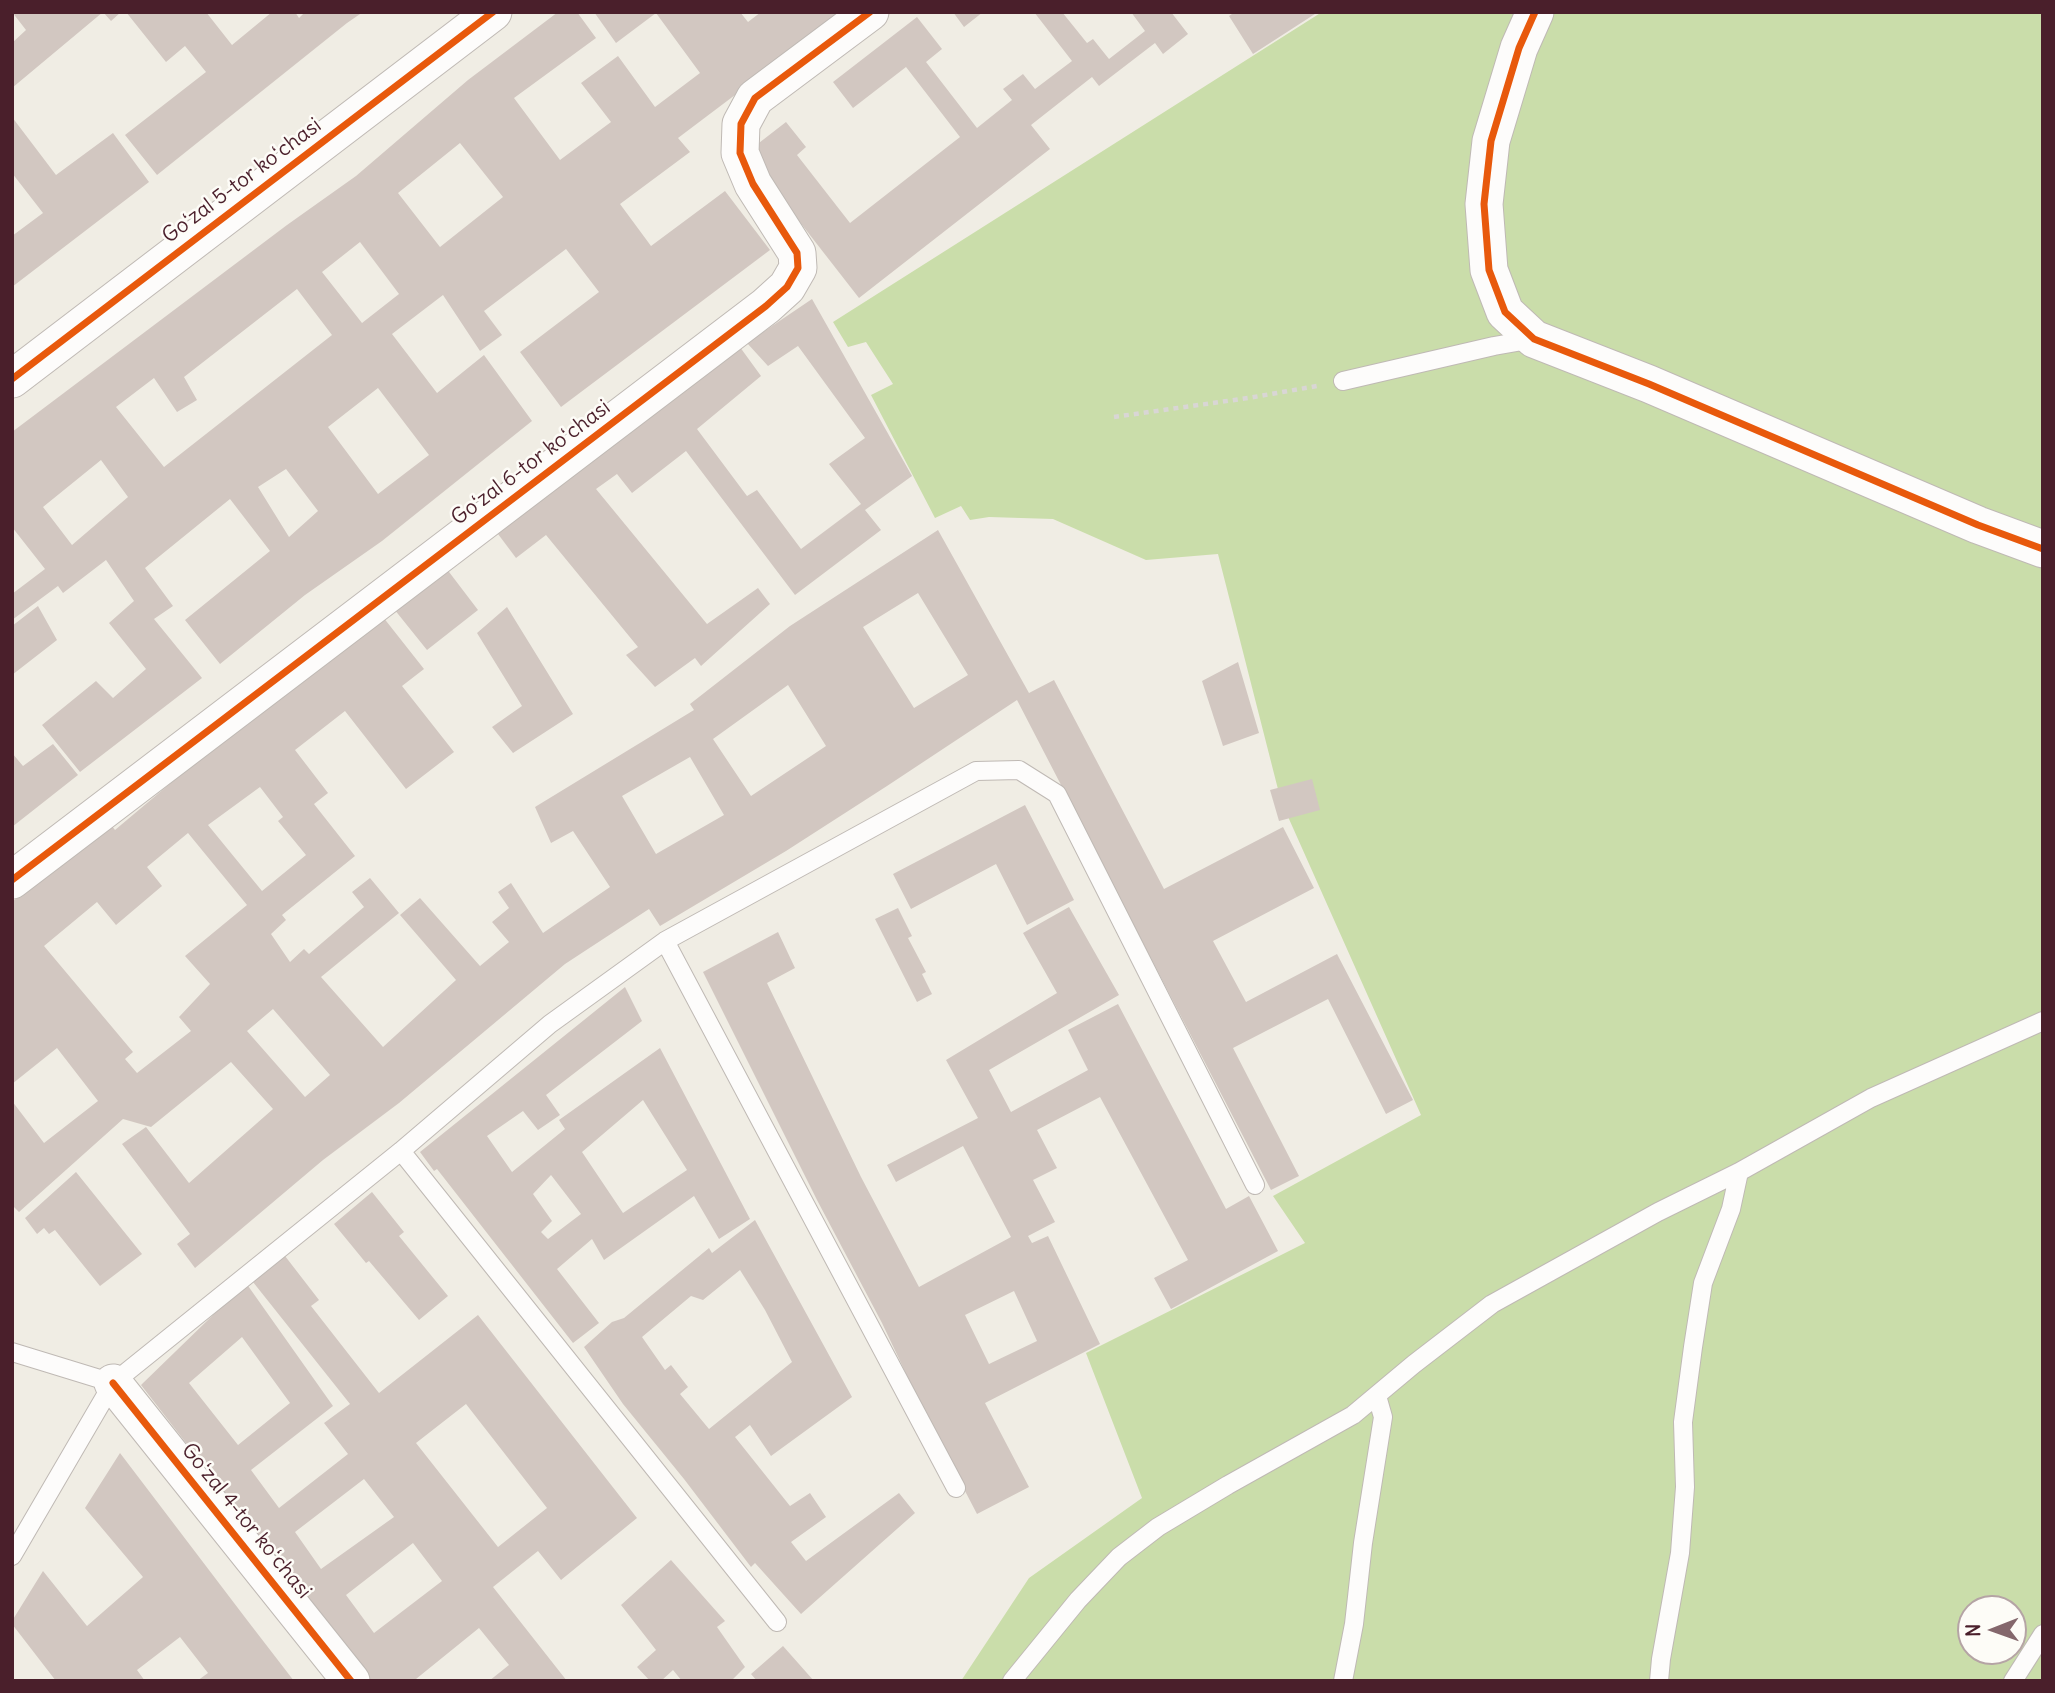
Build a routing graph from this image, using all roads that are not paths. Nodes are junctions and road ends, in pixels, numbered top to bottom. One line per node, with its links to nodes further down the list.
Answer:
1 (493, 12): 5 (street, Goʻzal 5-tor koʻchasi)
2 (870, 12): 8 (street, Goʻzal 6-tor koʻchasi)
3 (1535, 12): 4 (street)
4 (1534, 339): 6 (lane); 7 (street)
5 (12, 379)
6 (1342, 381)
7 (2043, 549)
8 (12, 880)
9 (665, 941): 11 (lane); 13 (lane); 17 (lane)
10 (2043, 1021): 12 (lane)
11 (401, 1151): 15 (lane); 19 (lane)
12 (1739, 1172): 16 (lane); 24 (lane)
13 (1255, 1185)
14 (12, 1352): 15 (lane)
15 (113, 1383): 18 (lane); 21 (street, Goʻzal 4-tor koʻchasi)
16 (1377, 1396): 22 (lane); 23 (lane)
17 (956, 1488)
18 (12, 1556)
19 (777, 1622)
20 (2043, 1634): 25 (lane)
21 (351, 1681)
22 (1013, 1681)
23 (1343, 1681)
24 (1659, 1681)
25 (2012, 1681)

